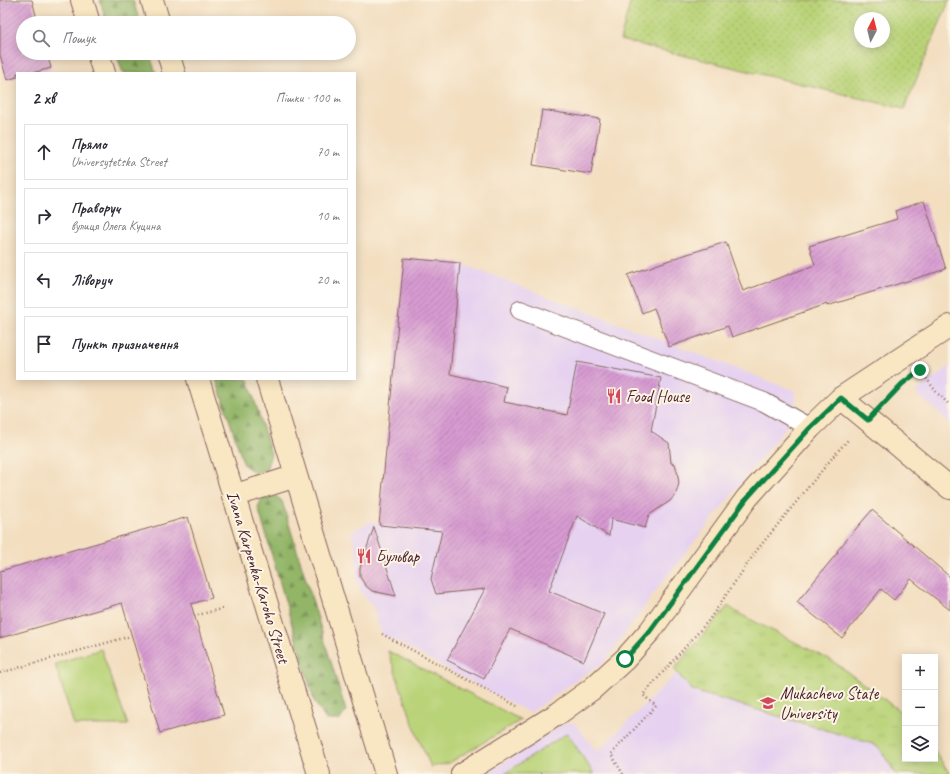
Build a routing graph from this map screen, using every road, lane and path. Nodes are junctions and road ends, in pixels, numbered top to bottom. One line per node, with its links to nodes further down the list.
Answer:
1 (82, 0): 3 (main road)
2 (152, 0): 4 (main road)
3 (87, 16)
4 (157, 16)
5 (100, 60): 7 (main road)
6 (170, 60): 8 (main road)
7 (104, 72)
8 (174, 72)
9 (520, 310): 17 (lane)
10 (950, 326): 14 (main road)
11 (920, 370): 15 (path)
12 (198, 380): 20 (main road, Ivana Karpenka-Karoho Street)
13 (267, 380): 18 (main road)
14 (841, 398): 16 (main road); 17 (main road)
15 (950, 405)
16 (868, 420): 19 (main road); 30 (path)
17 (810, 428): 29 (main road)
18 (296, 476): 20 (main road); 28 (main road)
19 (950, 488)
20 (233, 496): 27 (main road, Ivana Karpenka-Karoho Street)
21 (225, 608): 22 (path)
22 (194, 616)
23 (382, 634): 26 (path)
24 (131, 636): 25 (path)
25 (0, 673)
26 (524, 710)
27 (319, 774)
28 (386, 774)
29 (462, 774)
30 (623, 774)

